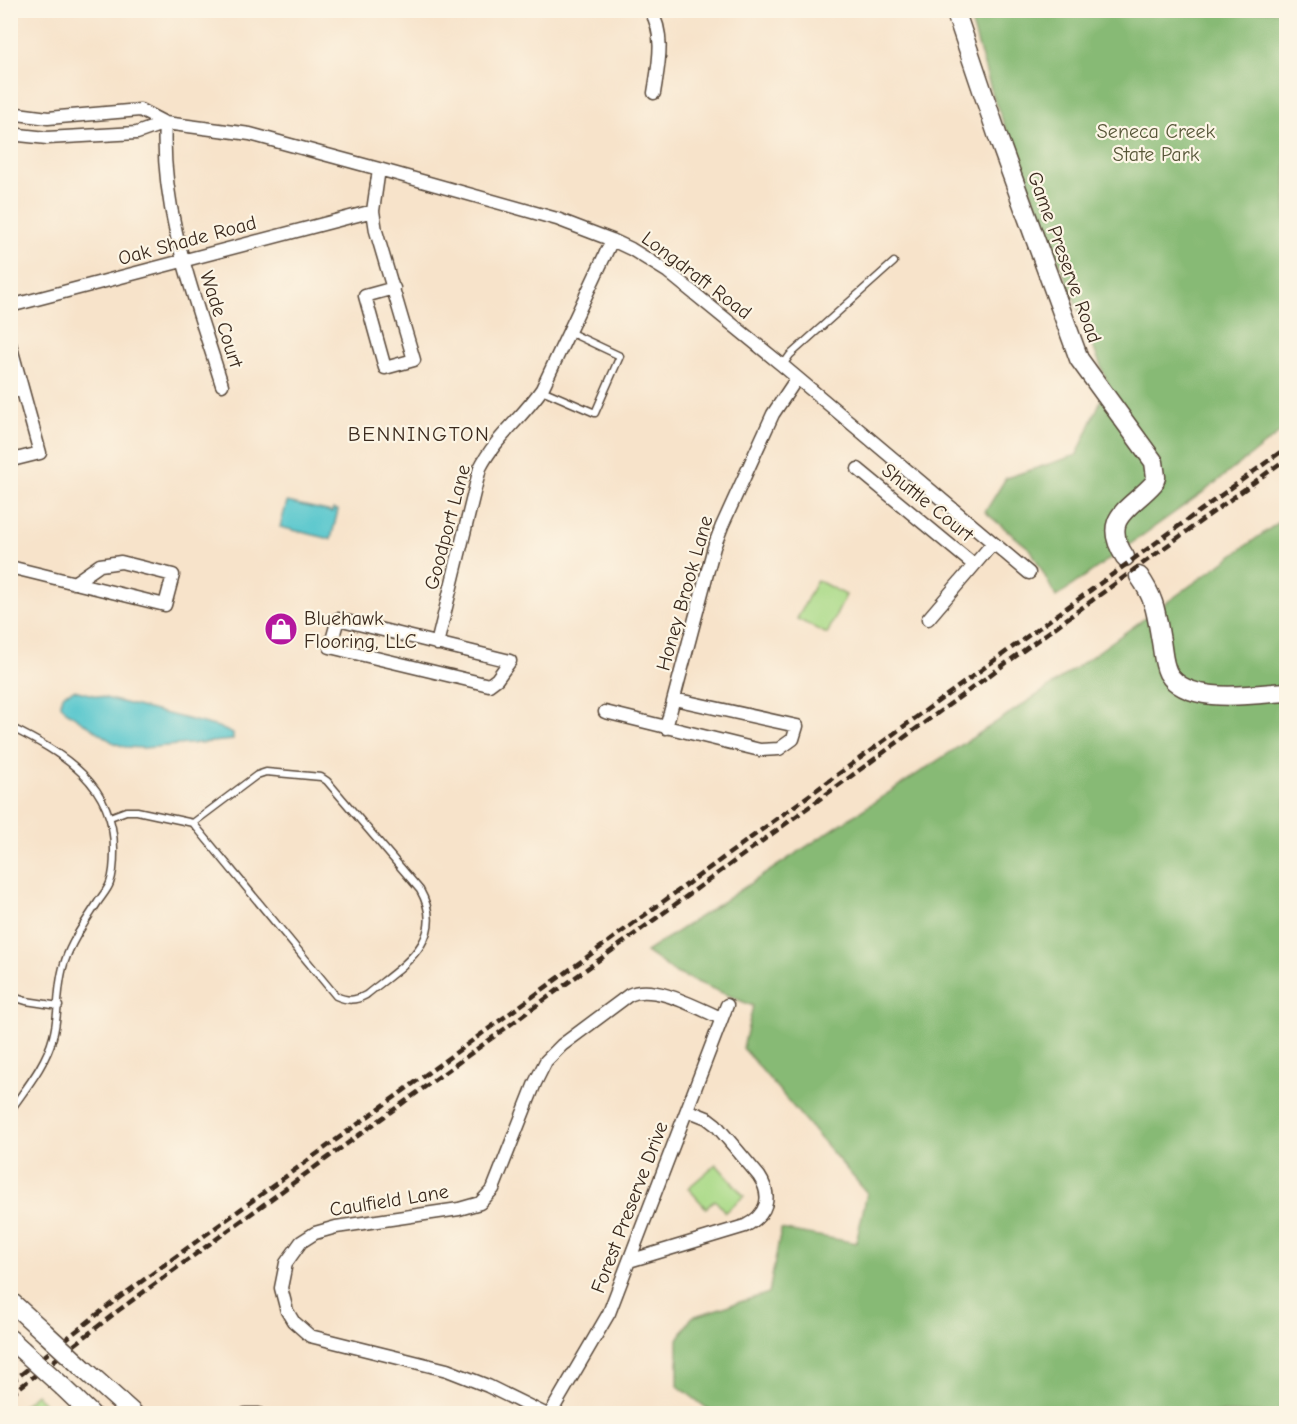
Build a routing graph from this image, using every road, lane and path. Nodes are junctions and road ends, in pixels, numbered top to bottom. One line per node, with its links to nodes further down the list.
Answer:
1 (12, 10): 4 (lane)
2 (650, 10): 5 (street)
3 (955, 10): 26 (street, Game Preserve Road)
4 (10, 18)
5 (654, 93)
6 (10, 113): 7 (street, Longdraft Road)
7 (165, 123): 8 (street, Longdraft Road); 9 (street, Longdraft Road); 12 (street, Wade Court)
8 (10, 134)
9 (379, 169): 10 (street); 11 (street, Longdraft Road)
10 (373, 211): 12 (street, Oak Shade Road); 14 (street)
11 (612, 240): 16 (street, Goodport Lane); 18 (street, Longdraft Road)
12 (183, 261): 15 (street, Oak Shade Road); 20 (street, Wade Court)
13 (894, 262): 18 (lane)
14 (394, 288): 14 (street)
15 (10, 306)
16 (569, 332): 21 (street, Goodport Lane); 21 (lane)
17 (10, 344): 22 (street)
18 (782, 365): 19 (street, Longdraft Road)
19 (797, 378): 25 (street, Longdraft Road); 35 (street, Honey Brook Lane)
20 (222, 385)
21 (542, 389): 33 (street, Goodport Lane)
22 (16, 390): 23 (street)
23 (10, 455)
24 (858, 469): 27 (street, Shuttle Court)
25 (993, 543): 27 (street); 29 (street, Longdraft Road)
26 (1125, 557)
27 (974, 565): 32 (street)
28 (10, 567): 31 (street)
29 (1029, 573)
30 (1139, 576): 34 (street)
31 (75, 583): 31 (street)
32 (928, 619)
33 (437, 644): 33 (street)
34 (1287, 692)
35 (674, 699): 38 (street, Honey Brook Lane); 38 (street)
36 (604, 712): 38 (street)
37 (10, 727): 39 (lane)
38 (666, 728)
39 (110, 817): 40 (lane); 43 (lane)
40 (193, 824): 40 (lane)
41 (10, 996): 43 (lane)
42 (727, 1005): 44 (street, Forest Preserve Drive)
43 (59, 1006): 46 (lane)
44 (722, 1018): 45 (street, Forest Preserve Drive); 54 (street, Caulfield Lane)
45 (687, 1110): 47 (street, Forest Preserve Drive); 47 (street)
46 (10, 1112)
47 (629, 1261): 54 (street, Forest Preserve Drive)
48 (10, 1301): 51 (street, bridge)
49 (16, 1344): 50 (street, bridge)
50 (91, 1413)
51 (134, 1413)
52 (245, 1413): 53 (street)
53 (259, 1413)
54 (547, 1413)

